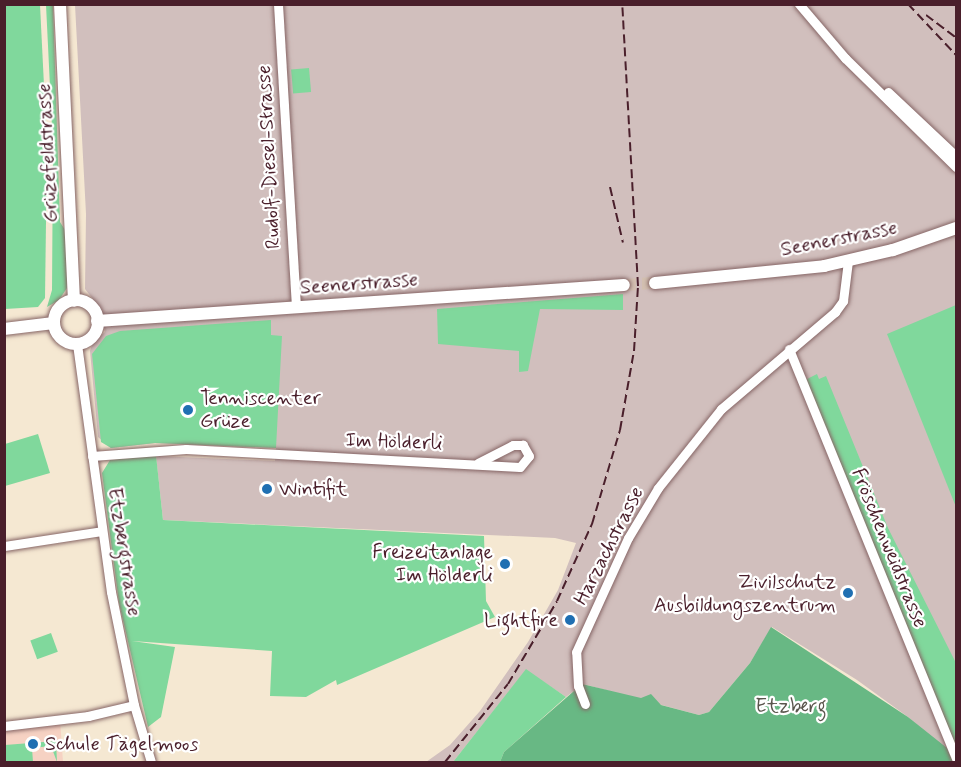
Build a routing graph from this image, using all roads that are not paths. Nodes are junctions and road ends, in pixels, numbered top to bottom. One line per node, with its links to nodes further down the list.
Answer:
1 (60, 4): 13 (main road, Grüzefeldstrasse)
2 (279, 4): 14 (street, Rudolf-Diesel-Strasse)
3 (799, 4): 4 (street)
4 (837, 46): 5 (street); 6 (street)
5 (957, 156)
6 (957, 167)
7 (957, 221): 9 (main road, Seenerstrasse)
8 (957, 228): 9 (main road, Seenerstrasse)
9 (923, 241): 10 (main road, Seenerstrasse)
10 (848, 261): 11 (main road, Seenerstrasse); 19 (street, Harzachstrasse)
11 (655, 283)
12 (624, 285): 14 (main road, Seenerstrasse)
13 (74, 301): 15 (main road); 16 (main road)
14 (296, 308): 15 (main road, Seenerstrasse)
15 (97, 321): 18 (main road)
16 (54, 323): 17 (main road); 18 (main road)
17 (4, 329)
18 (77, 344): 20 (street, Etzbergstrasse)
19 (789, 349): 24 (street, Harzachstrasse); 27 (street, Fröschenweidstrasse)
20 (93, 456): 21 (street, Im Hölderli); 22 (street, Etzbergstrasse)
21 (478, 463): 21 (street, Im Hölderli)
22 (102, 531): 23 (street); 25 (street, Etzbergstrasse)
23 (4, 546)
24 (585, 704)
25 (134, 705): 26 (street); 28 (street, Etzbergstrasse)
26 (4, 726)
27 (956, 759)
28 (151, 762)

